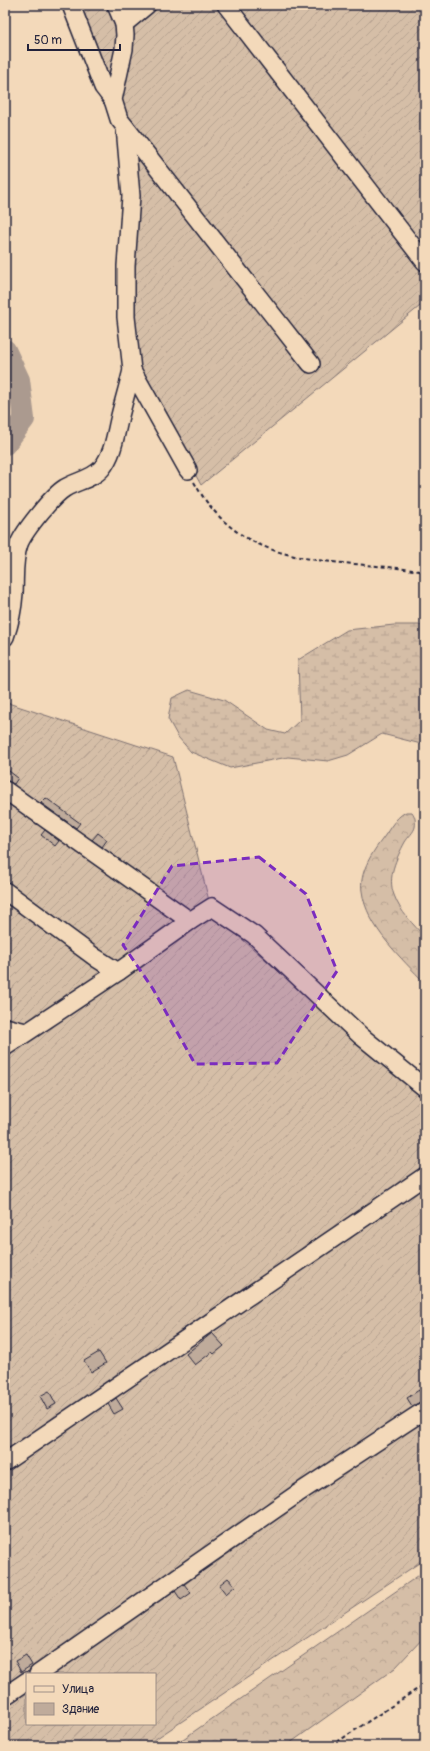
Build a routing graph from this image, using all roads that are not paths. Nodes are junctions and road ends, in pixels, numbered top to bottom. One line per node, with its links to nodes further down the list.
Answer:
1 (71, 5): 6 (street)
2 (116, 5): 5 (street)
3 (147, 5): 5 (street)
4 (226, 5): 8 (street)
5 (124, 24): 6 (street)
6 (113, 100): 7 (street)
7 (125, 127): 9 (street); 10 (street)
8 (425, 262)
9 (312, 364)
10 (132, 370): 11 (street); 12 (street)
11 (188, 470)
12 (5, 637)
13 (5, 790): 15 (street)
14 (5, 891): 16 (street)
15 (190, 921): 16 (street); 20 (street)
16 (118, 972): 18 (street)
17 (5, 1027): 18 (street)
18 (26, 1032): 19 (street)
19 (5, 1046)
20 (425, 1088)
21 (425, 1176): 23 (street)
22 (425, 1410): 24 (street)
23 (5, 1462)
24 (39, 1673)
25 (26, 1682): 26 (street)
26 (5, 1696)

